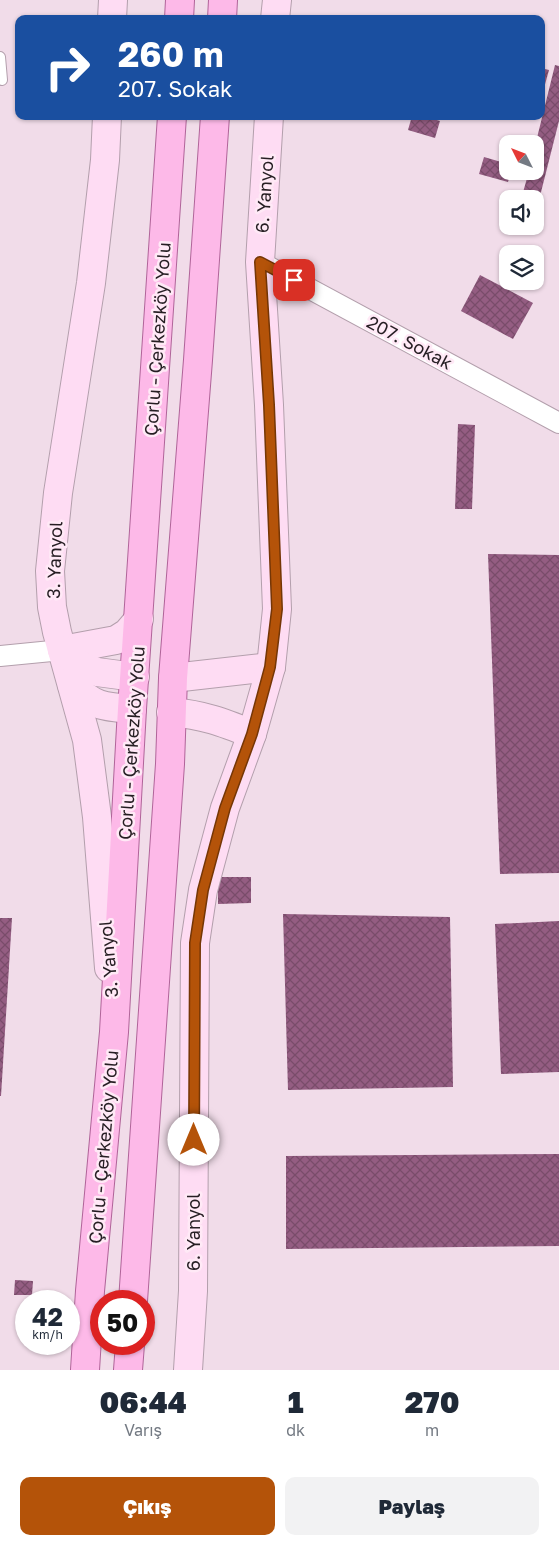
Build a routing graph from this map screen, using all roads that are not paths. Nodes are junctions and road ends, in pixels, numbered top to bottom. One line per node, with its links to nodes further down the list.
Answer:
1 (113, 0): 5 (main road)
2 (180, 0): 6 (main road)
3 (223, 0): 7 (main road)
4 (277, 0): 8 (main road)
5 (112, 15)
6 (179, 15)
7 (222, 15)
8 (275, 15)
9 (0, 57): 10 (lane)
10 (2, 80)
11 (108, 120): 18 (main road, 3. Yanyol)
12 (172, 120): 17 (main road, Çorlu - Çerkezköy Yolu)
13 (215, 120): 22 (main road, Çorlu - Çerkezköy Yolu)
14 (269, 120): 15 (main road, 6. Yanyol)
15 (260, 262): 16 (street, 207. Sokak); 20 (main road, 6. Yanyol)
16 (559, 422)
17 (139, 619): 18 (main road); 21 (main road, Çorlu - Çerkezköy Yolu)
18 (62, 650): 19 (street); 21 (main road); 23 (main road, 3. Yanyol)
19 (0, 656)
20 (270, 667): 22 (main road); 26 (main road, 6. Yanyol)
21 (135, 677): 22 (main road); 24 (main road, Çorlu - Çerkezköy Yolu)
22 (172, 678): 25 (main road, Çorlu - Çerkezköy Yolu)
23 (72, 685): 24 (main road); 27 (main road, 3. Yanyol)
24 (132, 710): 25 (main road); 27 (main road, Çorlu - Çerkezköy Yolu)
25 (171, 712): 26 (main road); 28 (main road, Çorlu - Çerkezköy Yolu)
26 (252, 734): 32 (main road, 6. Yanyol)
27 (114, 1032): 30 (main road, Çorlu - Çerkezköy Yolu)
28 (134, 1290)
29 (129, 1355): 31 (main road)
30 (85, 1370)
31 (128, 1370)
32 (188, 1370)

